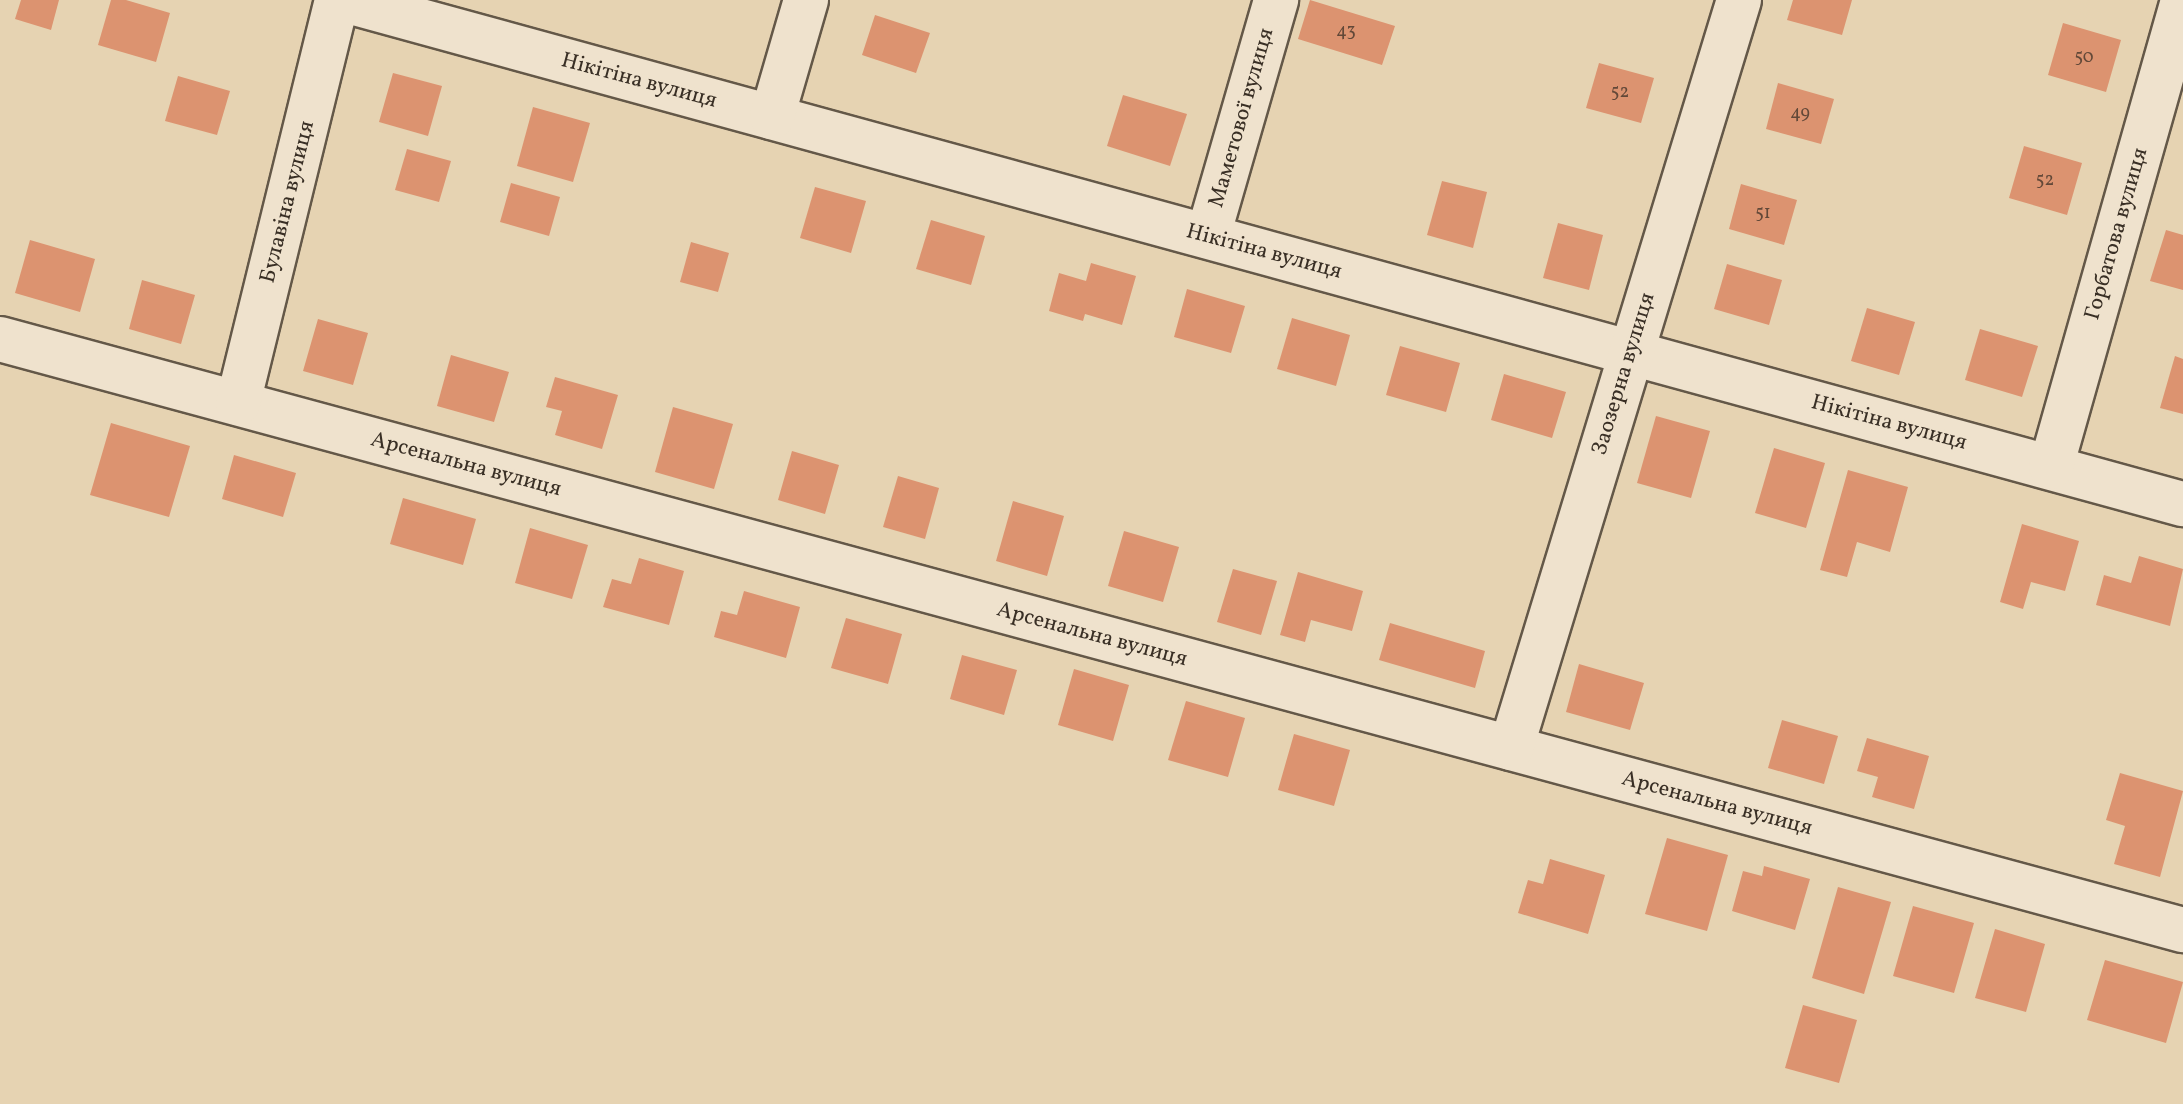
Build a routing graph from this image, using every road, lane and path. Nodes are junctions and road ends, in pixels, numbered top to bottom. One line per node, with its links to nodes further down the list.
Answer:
1 (337, 0): 11 (street, Булавіна вулиця)
2 (344, 0): 7 (street, Нікітіна вулиця)
3 (806, 0): 7 (street)
4 (1276, 0): 8 (street, Маметової вулиця)
5 (1739, 0): 10 (street, Заозерна вулиця)
6 (2183, 0): 12 (street, Горбатова вулиця)
7 (772, 117): 8 (street, Нікітіна вулиця)
8 (1208, 236): 10 (street, Нікітіна вулиця)
9 (0, 339): 11 (street, Арсенальна вулиця)
10 (1631, 352): 12 (street, Нікітіна вулиця); 14 (street, Заозерна вулиця)
11 (238, 403): 14 (street, Арсенальна вулиця)
12 (2051, 467): 13 (street, Нікітіна вулиця)
13 (2183, 504)
14 (1511, 748): 15 (street, Арсенальна вулиця)
15 (2183, 930)

